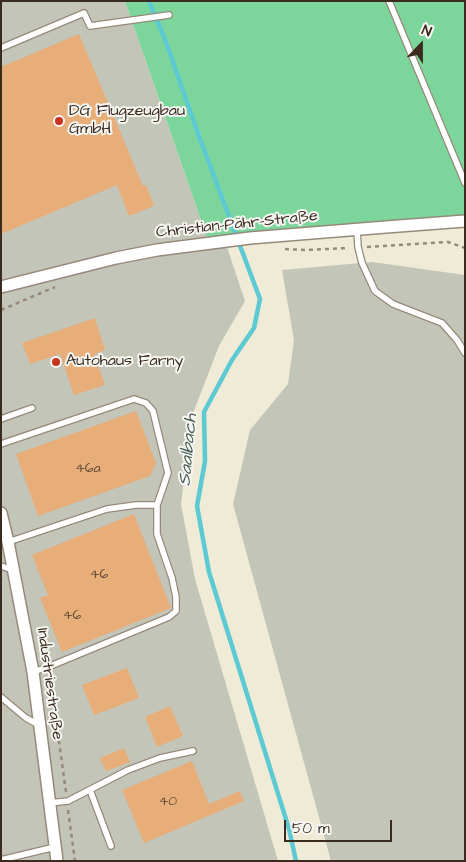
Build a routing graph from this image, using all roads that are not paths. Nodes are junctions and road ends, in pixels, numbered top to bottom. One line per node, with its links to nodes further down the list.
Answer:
1 (389, 1): 4 (lane)
2 (169, 15): 3 (lane)
3 (1, 48)
4 (465, 183)
5 (465, 222): 6 (street, Christian-Pähr-Straße)
6 (357, 229): 7 (street, Christian-Pähr-Straße); 10 (lane)
7 (16, 284): 8 (street, Christian-Pähr-Straße); 9 (street, Christian-Pähr-Straße)
8 (1, 287)
9 (1, 295)
10 (465, 353)
11 (32, 408): 12 (lane)
12 (1, 419)
13 (1, 444): 14 (lane)
14 (156, 505): 16 (lane); 19 (lane)
15 (1, 512): 16 (street, Industriestraße)
16 (8, 542): 18 (street, Industriestraße)
17 (1, 566): 18 (lane)
18 (14, 570): 19 (street, Industriestraße)
19 (33, 672): 21 (street, Industriestraße)
20 (1, 697): 21 (lane)
21 (39, 725): 24 (street, Industriestraße)
22 (193, 751): 23 (lane)
23 (90, 790): 24 (lane); 25 (lane)
24 (49, 803): 26 (street, Industriestraße)
25 (111, 846)
26 (56, 847): 27 (lane); 28 (street, Industriestraße)
27 (1, 860)
28 (57, 861)

